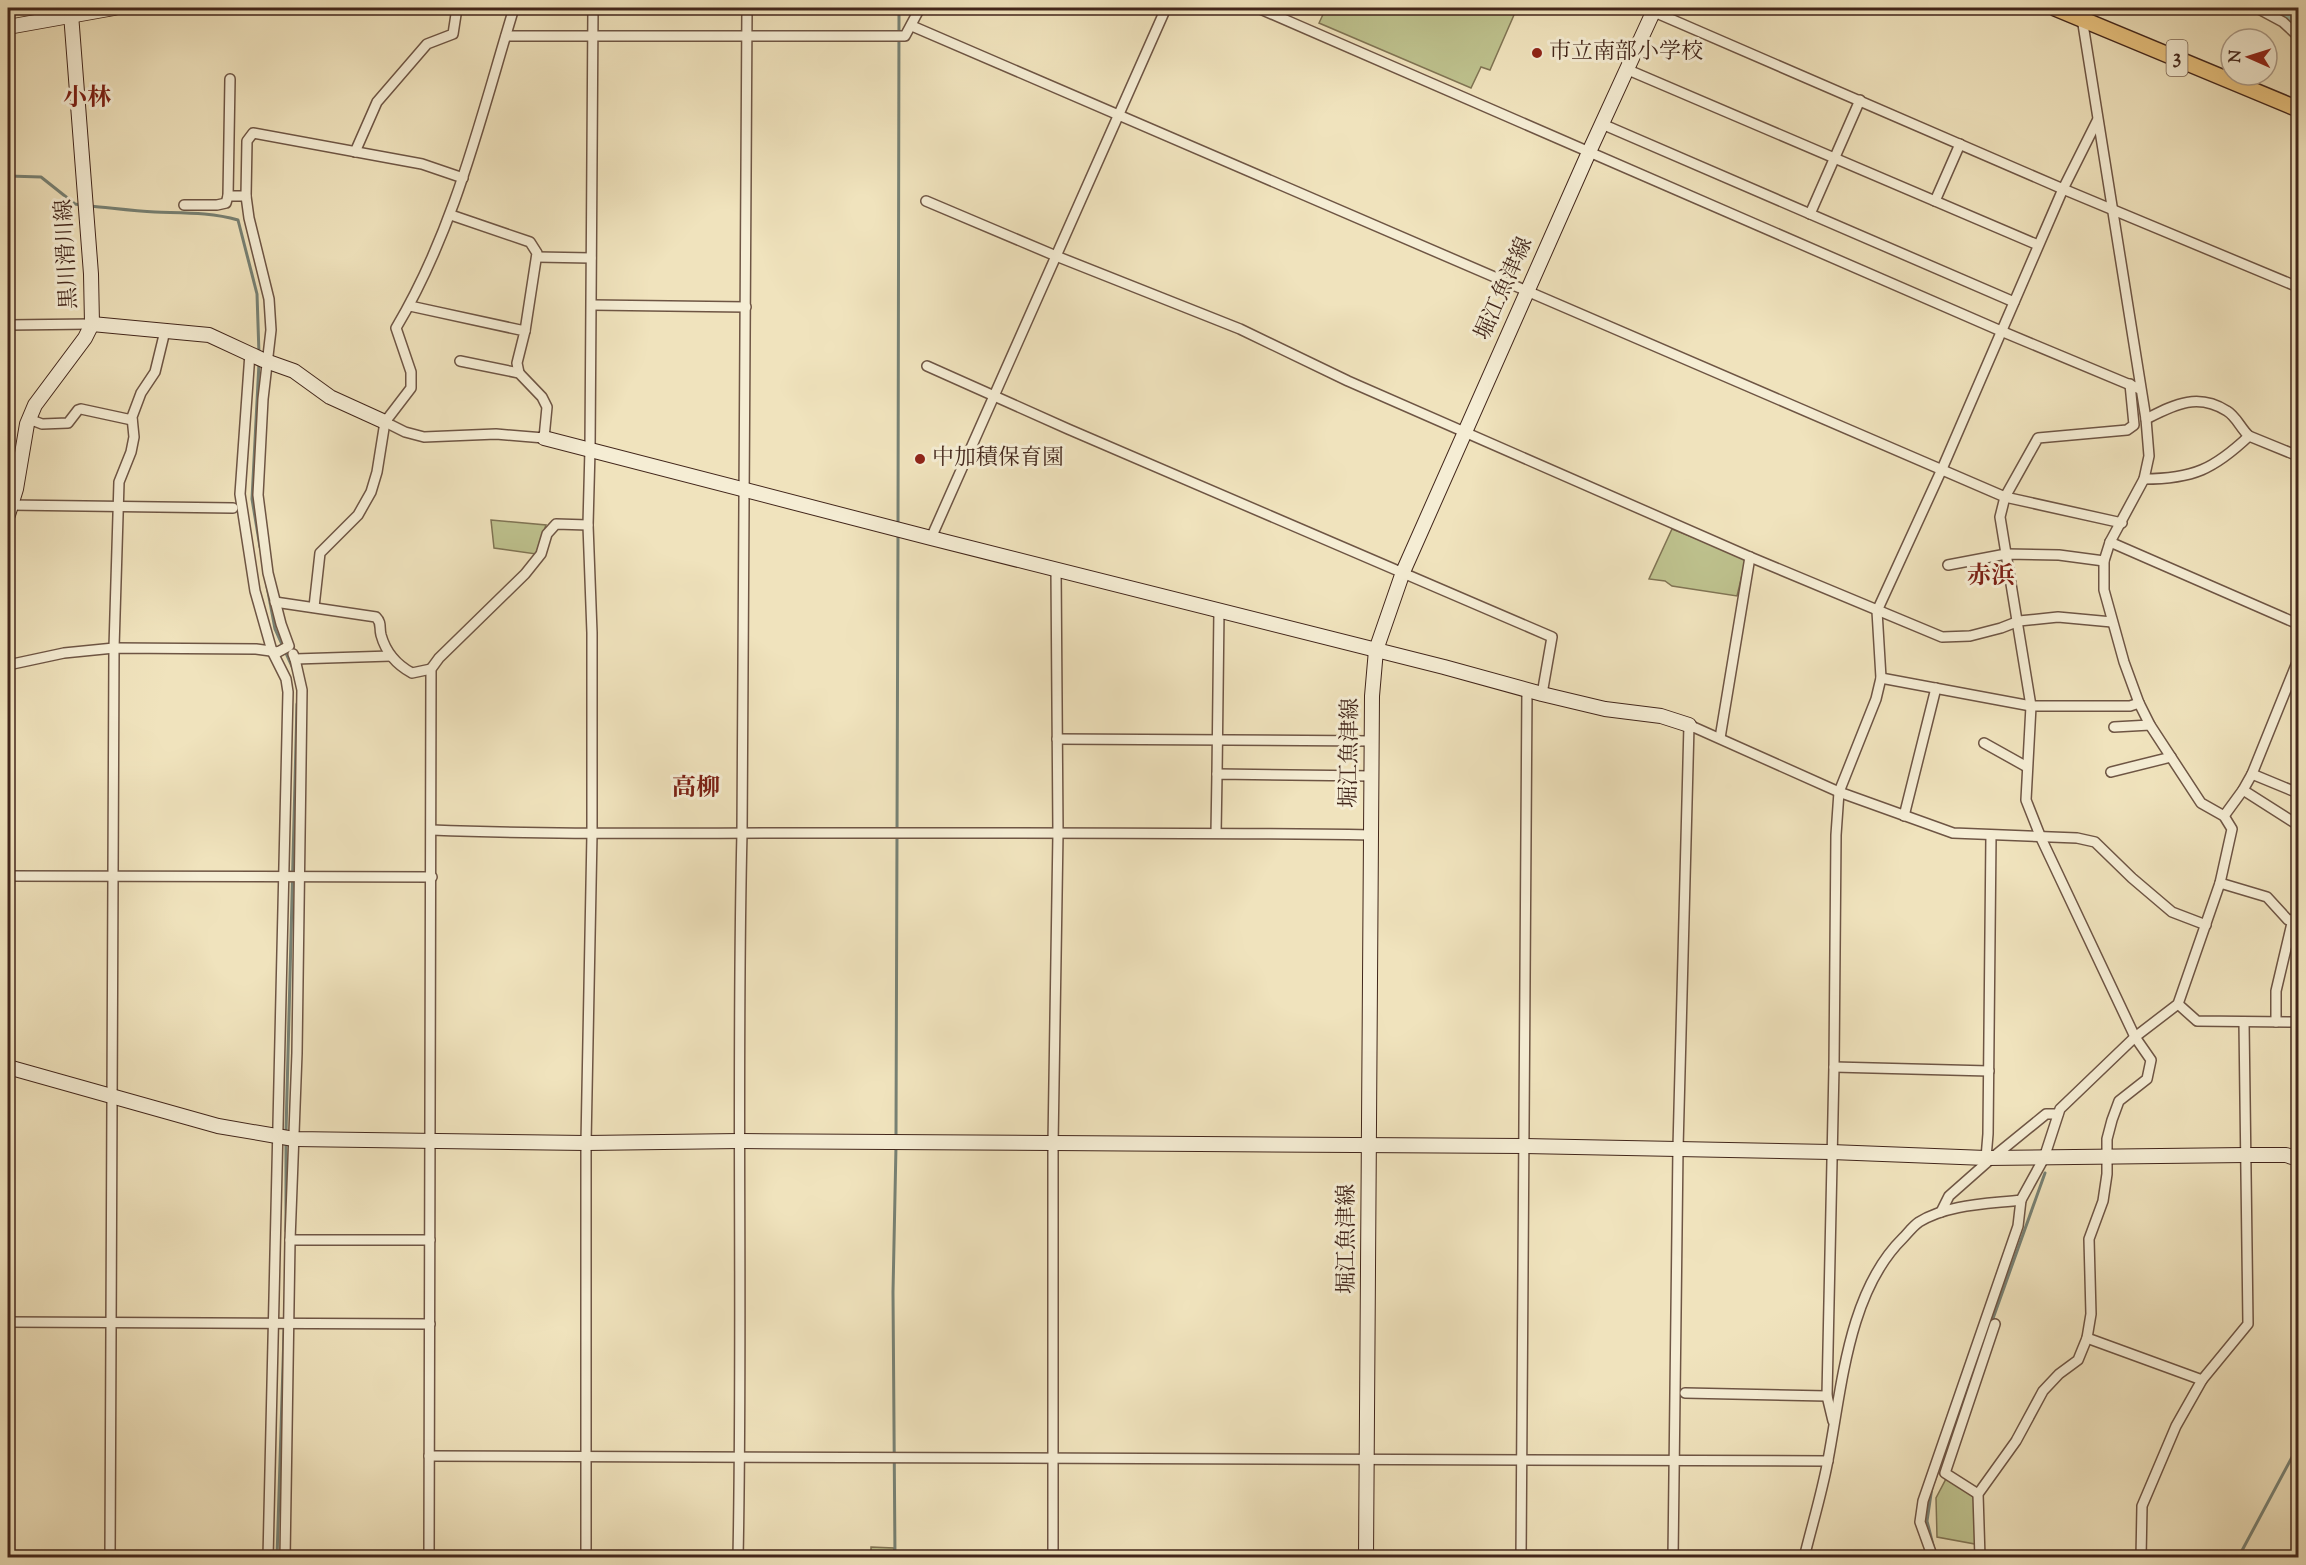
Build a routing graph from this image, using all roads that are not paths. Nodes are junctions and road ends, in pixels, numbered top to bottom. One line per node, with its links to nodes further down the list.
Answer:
1 (114, 8): 12 (street)
2 (457, 8): 28 (street)
3 (514, 8): 17 (street)
4 (593, 8): 18 (street)
5 (747, 8): 16 (street)
6 (920, 8): 14 (street)
7 (1166, 8): 24 (street)
8 (1258, 8): 29 (street)
9 (2055, 8): 13 (main road, 3)
10 (2257, 8): 19 (street)
11 (1651, 9): 20 (street, 堀江魚津線); 22 (street)
12 (62, 13): 15 (street); 51 (street, 黒川滑川線)
13 (2082, 13): 23 (main road, 3); 25 (street)
14 (912, 26): 16 (street); 24 (street)
15 (8, 27)
16 (747, 35): 18 (street); 50 (street)
17 (506, 36): 18 (street); 31 (street)
18 (593, 36): 44 (street)
19 (2298, 36)
20 (1626, 69): 26 (street, 堀江魚津線); 30 (street)
21 (230, 79): 33 (street)
22 (1860, 100): 27 (street); 30 (street)
23 (2298, 109)
24 (1119, 115): 42 (street); 46 (street)
25 (2097, 121): 32 (street); 38 (street)
26 (1602, 124): 29 (street, 堀江魚津線); 39 (street)
27 (1960, 144): 32 (street); 36 (street)
28 (354, 152): 31 (street); 34 (street)
29 (1589, 152): 46 (street, 堀江魚津線); 55 (street)
30 (1834, 158): 36 (street); 39 (street)
31 (463, 177): 40 (street)
32 (2063, 189): 38 (street); 41 (street)
33 (228, 196): 34 (street); 37 (street)
34 (246, 196): 57 (street)
35 (926, 201): 42 (street)
36 (1935, 201): 41 (street)
37 (184, 205)
38 (2111, 207): 45 (street); 62 (street)
39 (1810, 214): 47 (street)
40 (451, 215): 43 (street); 49 (street)
41 (2038, 245): 47 (street)
42 (1056, 256): 63 (street); 68 (street)
43 (537, 257): 44 (street); 54 (street)
44 (591, 258): 48 (street)
45 (2298, 287)
46 (1527, 291): 68 (street, 堀江魚津線); 73 (street)
47 (2014, 302): 55 (street)
48 (592, 305): 50 (street); 71 (street)
49 (410, 306): 54 (street); 67 (street)
50 (746, 307): 75 (street)
51 (92, 324): 52 (street); 53 (street); 64 (street, 黒川滑川線)
52 (8, 325)
53 (165, 331): 56 (street); 66 (street)
54 (525, 331): 60 (street)
55 (2001, 331): 61 (street); 73 (street)
56 (250, 353): 57 (street); 98 (street)
57 (266, 361): 67 (street); 90 (street)
58 (460, 361): 60 (street)
59 (927, 366): 63 (street)
60 (519, 373): 70 (street)
61 (2130, 384): 62 (street); 76 (street)
62 (2140, 388): 65 (street)
63 (995, 396): 82 (street); 89 (street)
64 (29, 419): 66 (street); 79 (street, 黒川滑川線)
65 (2146, 419): 69 (street); 74 (street)
66 (132, 420): 77 (street)
67 (385, 422): 70 (street); 91 (street)
68 (1466, 431): 85 (street); 89 (street, 堀江魚津線)
69 (2249, 436): 72 (street); 74 (street)
70 (544, 438): 71 (street)
71 (591, 450): 75 (street); 81 (street)
72 (2298, 456)
73 (1942, 469): 76 (street); 93 (street)
74 (2144, 478): 80 (street)
75 (744, 490): 82 (street); 132 (street)
76 (2005, 497): 80 (street); 84 (street)
77 (118, 506): 78 (street); 79 (street); 97 (street)
78 (233, 508)
79 (9, 510)
80 (2122, 523): 83 (street)
81 (588, 525): 104 (street); 135 (street)
82 (931, 538): 88 (street)
83 (2110, 542): 86 (street); 96 (street)
84 (2006, 554): 86 (street); 87 (street); 94 (street)
85 (1750, 557): 93 (street); 116 (street)
86 (2104, 561): 95 (street)
87 (1948, 565)
88 (1056, 569): 92 (street); 114 (street)
89 (1403, 572): 99 (street, 堀江魚津線); 108 (street)
90 (275, 602): 91 (street); 98 (street)
91 (314, 607): 100 (street)
92 (1219, 610): 99 (street); 115 (street)
93 (1877, 611): 94 (street); 105 (street)
94 (2019, 621): 95 (street); 110 (street)
95 (2112, 622): 109 (street)
96 (2298, 624)
97 (114, 648): 98 (street); 103 (street); 140 (street)
98 (281, 649): 101 (street); 141 (street)
99 (1376, 650): 107 (street); 117 (street, 堀江魚津線)
100 (391, 656): 101 (street); 104 (street)
101 (295, 659): 142 (street)
102 (2298, 660): 123 (street)
103 (8, 665)
104 (431, 669): 131 (street)
105 (1881, 678): 106 (street); 126 (street)
106 (1936, 688): 110 (street); 128 (street)
107 (1527, 689): 108 (street); 163 (street)
108 (1542, 694): 111 (street)
109 (2139, 703): 110 (street); 112 (street)
110 (2031, 706): 120 (street)
111 (1689, 725): 116 (street); 164 (street)
112 (2150, 725): 113 (street); 119 (street)
113 (2114, 727)
114 (1057, 738): 115 (street); 133 (street)
115 (1216, 738): 117 (street); 122 (street)
116 (1720, 738): 126 (street)
117 (1372, 741): 124 (street, 堀江魚津線)
118 (1984, 743): 120 (street)
119 (2171, 757): 121 (street); 129 (street)
120 (2027, 767): 138 (street)
121 (2111, 772)
122 (1217, 774): 124 (street); 134 (street)
123 (2252, 774): 125 (street); 127 (street)
124 (1371, 776): 136 (street, 堀江魚津線)
125 (2243, 790): 129 (street); 130 (street)
126 (1839, 792): 128 (street); 153 (street)
127 (2298, 794)
128 (1904, 816): 137 (street)
129 (2224, 816): 144 (street)
130 (2298, 825)
131 (432, 830): 135 (street); 143 (street)
132 (742, 833): 133 (street); 135 (street); 159 (street)
133 (1058, 833): 134 (street); 161 (street)
134 (1216, 833): 136 (street)
135 (592, 834): 160 (street)
136 (1371, 835): 162 (street, 堀江魚津線)
137 (1991, 835): 138 (street); 154 (street)
138 (2041, 838): 146 (street); 151 (street)
139 (8, 876): 140 (street)
140 (114, 876): 141 (street); 155 (street)
141 (283, 877): 142 (street); 157 (street)
142 (300, 877): 143 (street); 157 (street)
143 (432, 877): 158 (street)
144 (2220, 883): 145 (street); 146 (street)
145 (2296, 920): 149 (street)
146 (2206, 925): 147 (street)
147 (2178, 1004): 148 (street); 151 (street)
148 (2244, 1022): 149 (street); 166 (street)
149 (2276, 1022): 150 (street)
150 (2298, 1022)
151 (2135, 1037): 156 (street); 167 (street)
152 (8, 1067): 155 (street)
153 (1834, 1067): 154 (street); 165 (street)
154 (1989, 1071): 168 (street)
155 (113, 1097): 157 (street); 176 (street)
156 (2058, 1114): 168 (street); 169 (street)
157 (283, 1138): 158 (street); 173 (street); 178 (street)
158 (430, 1141): 160 (street); 174 (street)
159 (740, 1141): 160 (street); 161 (street); 187 (street)
160 (586, 1143): 188 (street)
161 (1053, 1144): 162 (street); 189 (street)
162 (1370, 1146): 163 (street); 190 (street, 堀江魚津線)
163 (1524, 1146): 164 (street); 191 (street)
164 (1678, 1148): 165 (street); 192 (street)
165 (1831, 1152): 168 (street); 184 (street)
166 (2246, 1155): 167 (street); 170 (street); 182 (street)
167 (2109, 1157): 169 (street); 181 (street)
168 (1989, 1158): 169 (street); 172 (street)
169 (2044, 1158): 171 (street)
170 (2298, 1159)
171 (2021, 1200): 172 (street); 206 (street)
172 (1941, 1212): 185 (street)
173 (290, 1240): 174 (street); 177 (street)
174 (430, 1240): 179 (street)
175 (8, 1322): 176 (street)
176 (111, 1323): 178 (street); 195 (street)
177 (290, 1323): 178 (street); 179 (street); 197 (street)
178 (273, 1324): 196 (street)
179 (430, 1324): 186 (street)
180 (1995, 1324): 194 (street)
181 (2087, 1338): 182 (street); 194 (street)
182 (2202, 1380): 208 (street)
183 (1685, 1393): 184 (street)
184 (1827, 1396): 185 (street)
185 (1834, 1423): 193 (street)
186 (429, 1456): 188 (street); 198 (street)
187 (740, 1456): 188 (street); 189 (street); 200 (street)
188 (588, 1457): 199 (street)
189 (1053, 1459): 190 (street); 201 (street)
190 (1367, 1461): 191 (street); 202 (street, 堀江魚津線)
191 (1522, 1461): 192 (street); 203 (street)
192 (1674, 1461): 193 (street); 204 (street)
193 (1828, 1461): 205 (street)
194 (1978, 1494): 207 (street)
195 (110, 1557)
196 (268, 1557)
197 (285, 1557)
198 (429, 1557)
199 (586, 1557)
200 (738, 1557)
201 (1053, 1557)
202 (1366, 1557)
203 (1521, 1557)
204 (1673, 1557)
205 (1804, 1557)
206 (1933, 1557)
207 (1980, 1557)
208 (2141, 1557)

